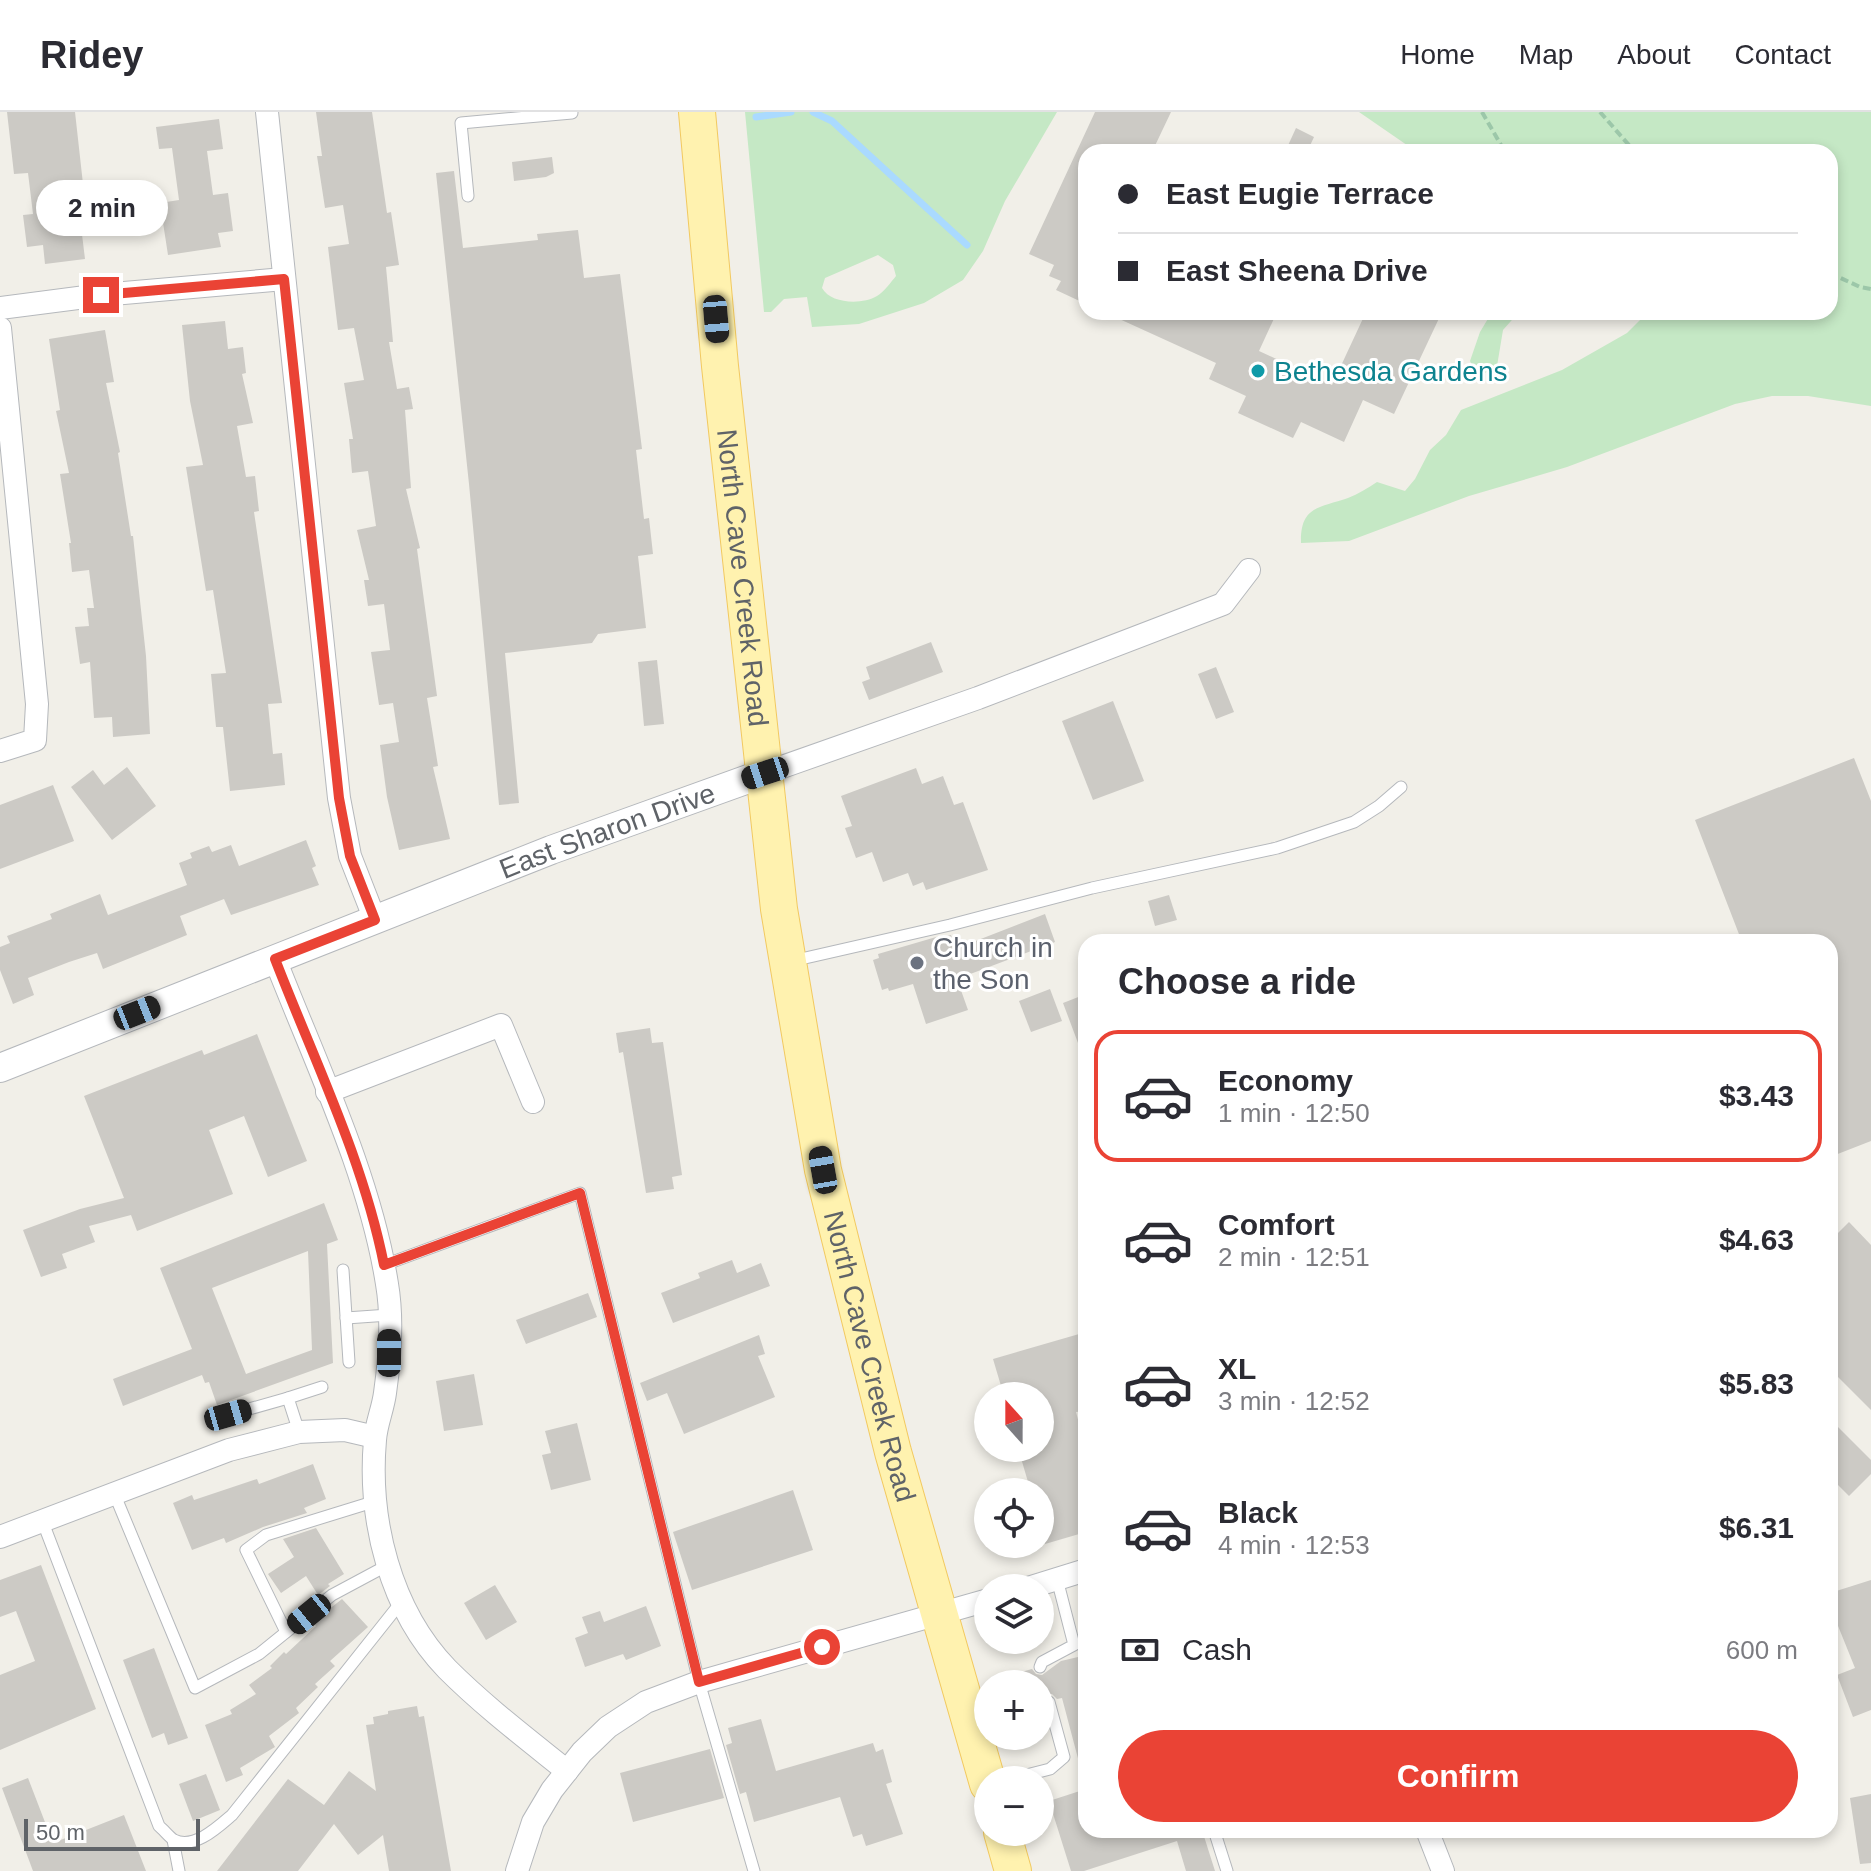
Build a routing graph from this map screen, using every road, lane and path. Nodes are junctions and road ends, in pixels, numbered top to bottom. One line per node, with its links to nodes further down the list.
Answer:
1 (267, 112): 10 (street)
2 (697, 112): 17 (main road, North Cave Creek Road)
3 (1482, 112): 6 (path)
4 (1600, 112): 7 (path)
5 (572, 113): 8 (lane)
6 (1500, 144)
7 (1628, 144)
8 (468, 196)
9 (1838, 277): 11 (path)
10 (284, 279): 12 (street); 19 (street)
11 (1871, 289)
12 (0, 308)
13 (0, 328): 14 (street)
14 (7, 461): 16 (street)
15 (1249, 570): 17 (street, East Sharon Drive)
16 (0, 751)
17 (765, 773): 19 (street, East Sharon Drive); 21 (main road, North Cave Creek Road)
18 (1401, 787): 21 (lane)
19 (375, 920): 20 (street, East Sharon Drive)
20 (275, 959): 22 (street, East Sharon Drive); 23 (street)
21 (788, 962): 45 (main road, North Cave Creek Road)
22 (0, 1068)
23 (327, 1092): 24 (street); 25 (street)
24 (533, 1102)
25 (384, 1265): 27 (street); 48 (lane)
26 (343, 1270): 28 (lane)
27 (389, 1315): 28 (lane); 34 (street)
28 (346, 1318): 29 (lane)
29 (349, 1362)
30 (322, 1387): 31 (lane)
31 (288, 1398): 32 (lane); 33 (lane)
32 (228, 1415)
33 (299, 1432): 34 (street); 35 (street)
34 (375, 1437): 36 (street)
35 (114, 1493): 37 (street); 46 (lane)
36 (376, 1501): 39 (street); 46 (lane)
37 (42, 1520): 38 (street); 55 (lane)
38 (0, 1537)
39 (388, 1565): 43 (street); 46 (lane)
40 (1078, 1572): 41 (street)
41 (1057, 1579): 42 (street); 47 (lane)
42 (1054, 1580)
43 (402, 1600): 52 (street); 55 (lane)
44 (974, 1604): 45 (street)
45 (940, 1614): 48 (street); 50 (main road, North Cave Creek Road)
46 (286, 1632)
47 (1040, 1667)
48 (699, 1682): 52 (street); 59 (lane)
49 (1054, 1720): 51 (lane)
50 (983, 1766)
51 (1054, 1766)
52 (567, 1771): 58 (street)
53 (1217, 1838): 61 (lane)
54 (1430, 1838): 62 (street)
55 (173, 1840): 57 (lane)
56 (1006, 1846): 60 (main road)
57 (179, 1871)
58 (517, 1871)
59 (754, 1871)
60 (1013, 1871)
61 (1227, 1871)
62 (1443, 1871)

